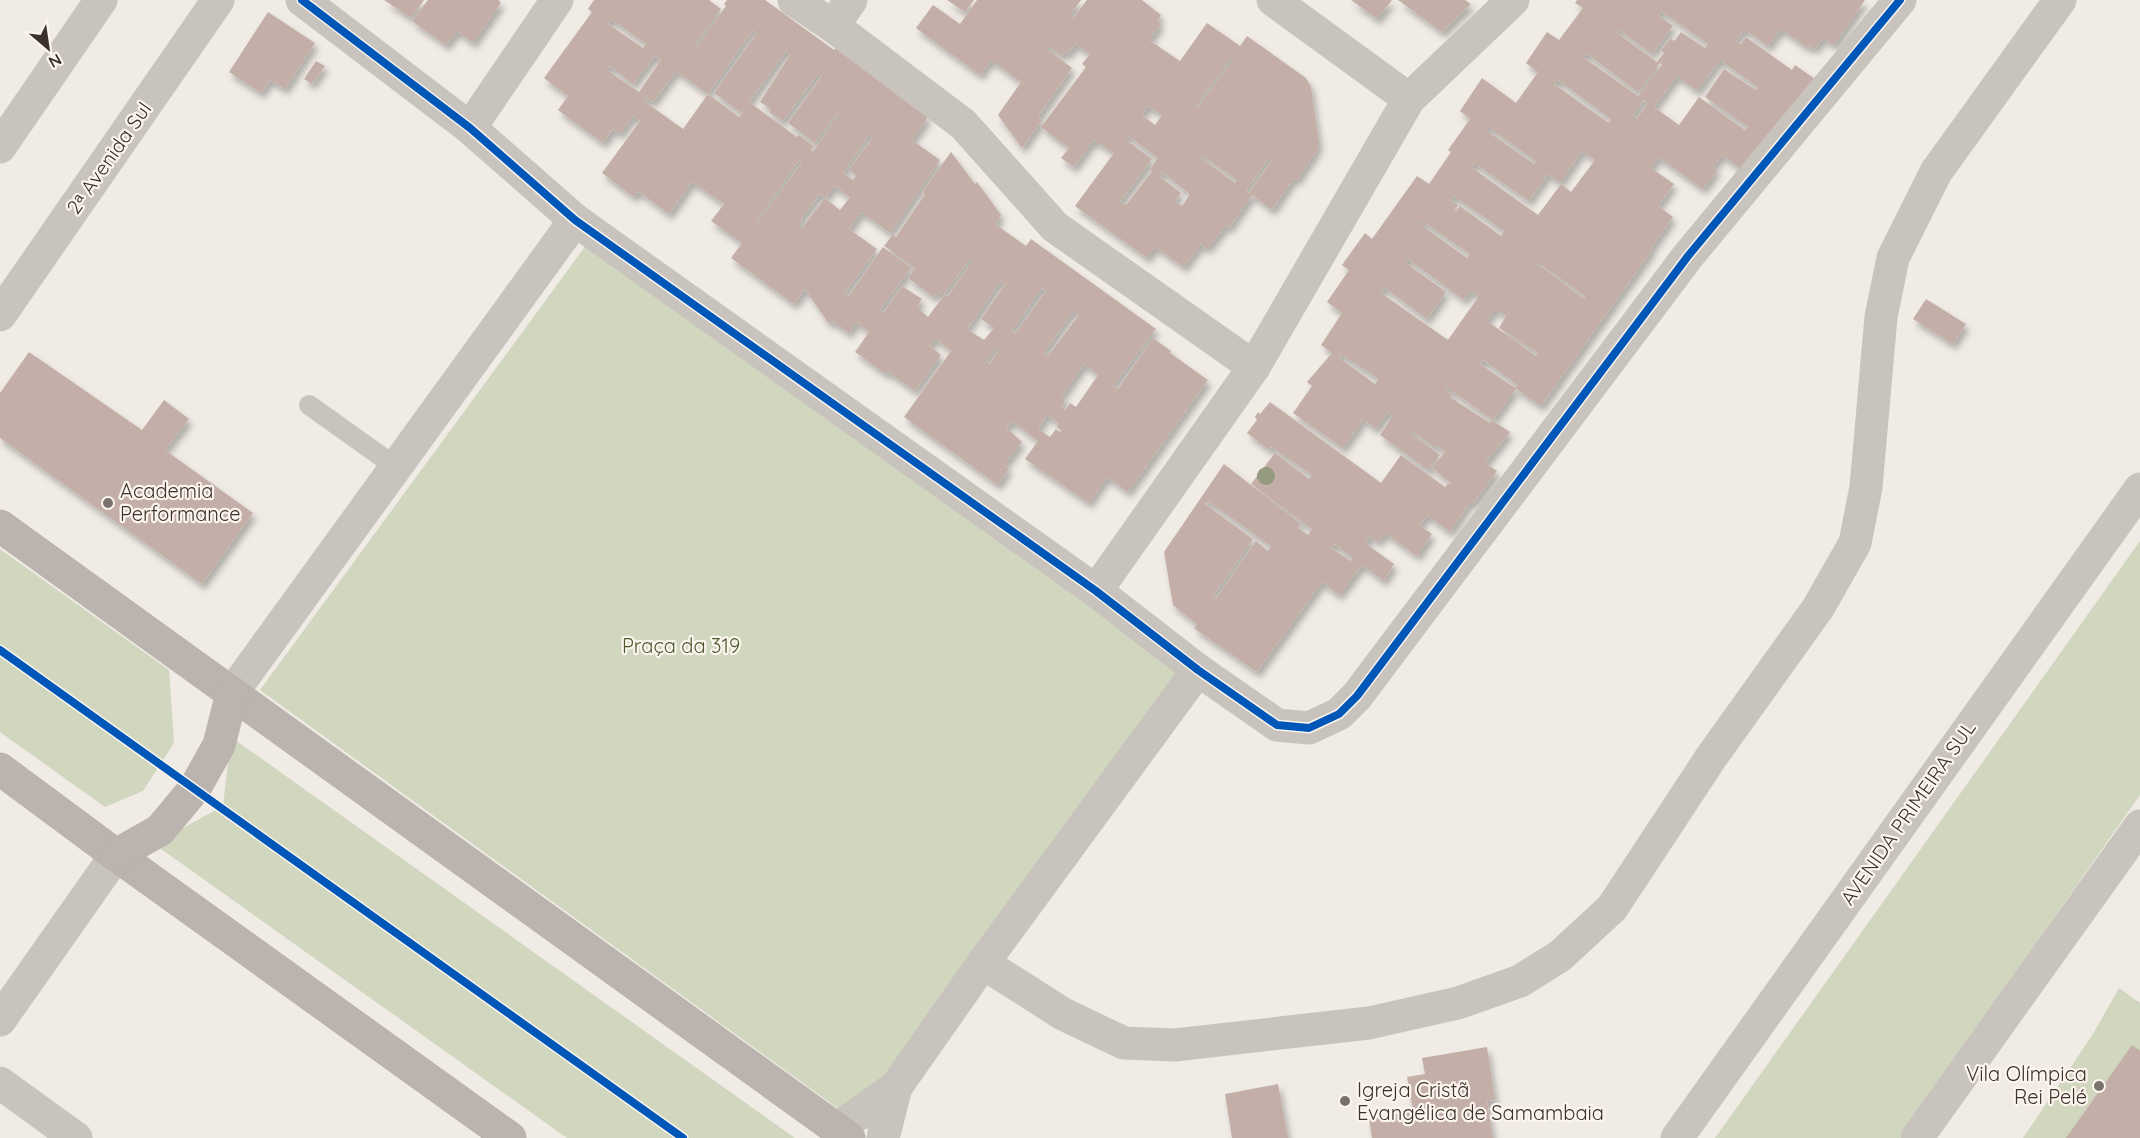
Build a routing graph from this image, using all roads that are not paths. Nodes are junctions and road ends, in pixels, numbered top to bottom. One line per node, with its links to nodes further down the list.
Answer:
1 (101, 0): 14 (street)
2 (219, 0): 16 (street, 2ᵃ Avenida Sul)
3 (302, 0): 13 (street)
4 (557, 0): 13 (street)
5 (794, 0): 11 (street)
6 (851, 0): 11 (street)
7 (1273, 0): 12 (street)
8 (1513, 0): 12 (street)
9 (1900, 0): 23 (street)
10 (2061, 0): 28 (street)
11 (833, 26): 17 (street)
12 (1409, 99): 17 (street)
13 (470, 128): 15 (street)
14 (0, 147)
15 (575, 220): 19 (street); 22 (street)
16 (0, 315)
17 (1254, 367): 22 (street)
18 (309, 405): 19 (lane)
19 (396, 467): 24 (street)
20 (2140, 489): 36 (street, AVENIDA PRIMEIRA SUL)
21 (0, 526): 24 (main road)
22 (1096, 591): 23 (street)
23 (1198, 670): 28 (street)
24 (232, 693): 27 (main road); 32 (main road)
25 (0, 769): 27 (main road)
26 (2140, 826): 37 (street)
27 (116, 855): 29 (street); 34 (main road)
28 (983, 963): 31 (street)
29 (0, 1020)
30 (0, 1083): 33 (street)
31 (896, 1087): 32 (street); 35 (street)
32 (843, 1134)
33 (76, 1138)
34 (510, 1138)
35 (883, 1138)
36 (1677, 1138)
37 (1917, 1138)

